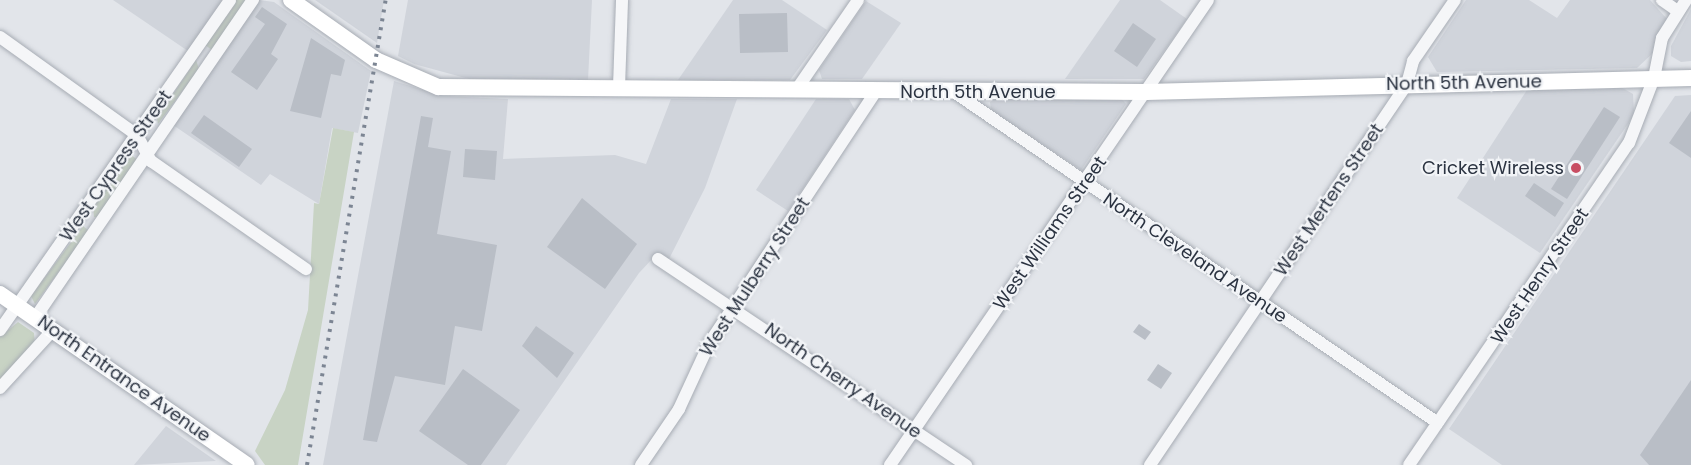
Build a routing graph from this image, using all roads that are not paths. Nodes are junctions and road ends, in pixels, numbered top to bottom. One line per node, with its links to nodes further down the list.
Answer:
1 (230, 0): 20 (street, West Cypress Street)
2 (253, 0): 21 (street, West Cypress Street)
3 (291, 0): 16 (street, North 5th Avenue)
4 (622, 0): 16 (street)
5 (858, 0): 15 (street)
6 (1208, 0): 19 (street, West Williams Street)
7 (1455, 0): 14 (street, West Mertens Street)
8 (1662, 0): 10 (street)
9 (1686, 0): 10 (street, West Henry Street)
10 (1678, 11): 12 (street, West Henry Street)
11 (0, 37): 20 (street)
12 (1654, 78): 13 (street, North 5th Avenue); 14 (street, North 5th Avenue); 33 (street, West Henry Street)
13 (1691, 78)
14 (1407, 84): 19 (street, North 5th Avenue); 26 (street, West Mertens Street)
15 (799, 86): 16 (street, North 5th Avenue); 17 (street, North 5th Avenue)
16 (619, 87)
17 (876, 91): 18 (street, North 5th Avenue); 27 (street, West Mulberry Street)
18 (954, 92): 19 (street, North 5th Avenue); 22 (street, North Cleveland Avenue)
19 (1146, 92): 22 (street, West Williams Street)
20 (137, 135): 21 (street); 28 (street, West Cypress Street)
21 (148, 152): 24 (street); 29 (street, West Cypress Street)
22 (1085, 184): 26 (street, North Cleveland Avenue); 34 (street, West Williams Street)
23 (658, 259): 27 (street, North Cherry Avenue)
24 (306, 269)
25 (0, 294): 28 (street, North Entrance Avenue)
26 (1261, 303): 33 (street, North Cleveland Avenue); 39 (street, West Mertens Street)
27 (734, 306): 34 (street, North Cherry Avenue); 36 (street, West Mulberry Street)
28 (19, 307): 29 (street, North Entrance Avenue); 30 (street, West Cypress Street)
29 (35, 318): 31 (street, North Entrance Avenue)
30 (0, 330)
31 (53, 330): 32 (street); 35 (street, North Entrance Avenue)
32 (0, 388)
33 (1438, 423): 40 (street, West Henry Street)
34 (914, 430): 37 (street, West Williams Street); 38 (street, North Cherry Avenue)
35 (247, 465)
36 (641, 465)
37 (890, 465)
38 (966, 465)
39 (1150, 465)
40 (1409, 465)

